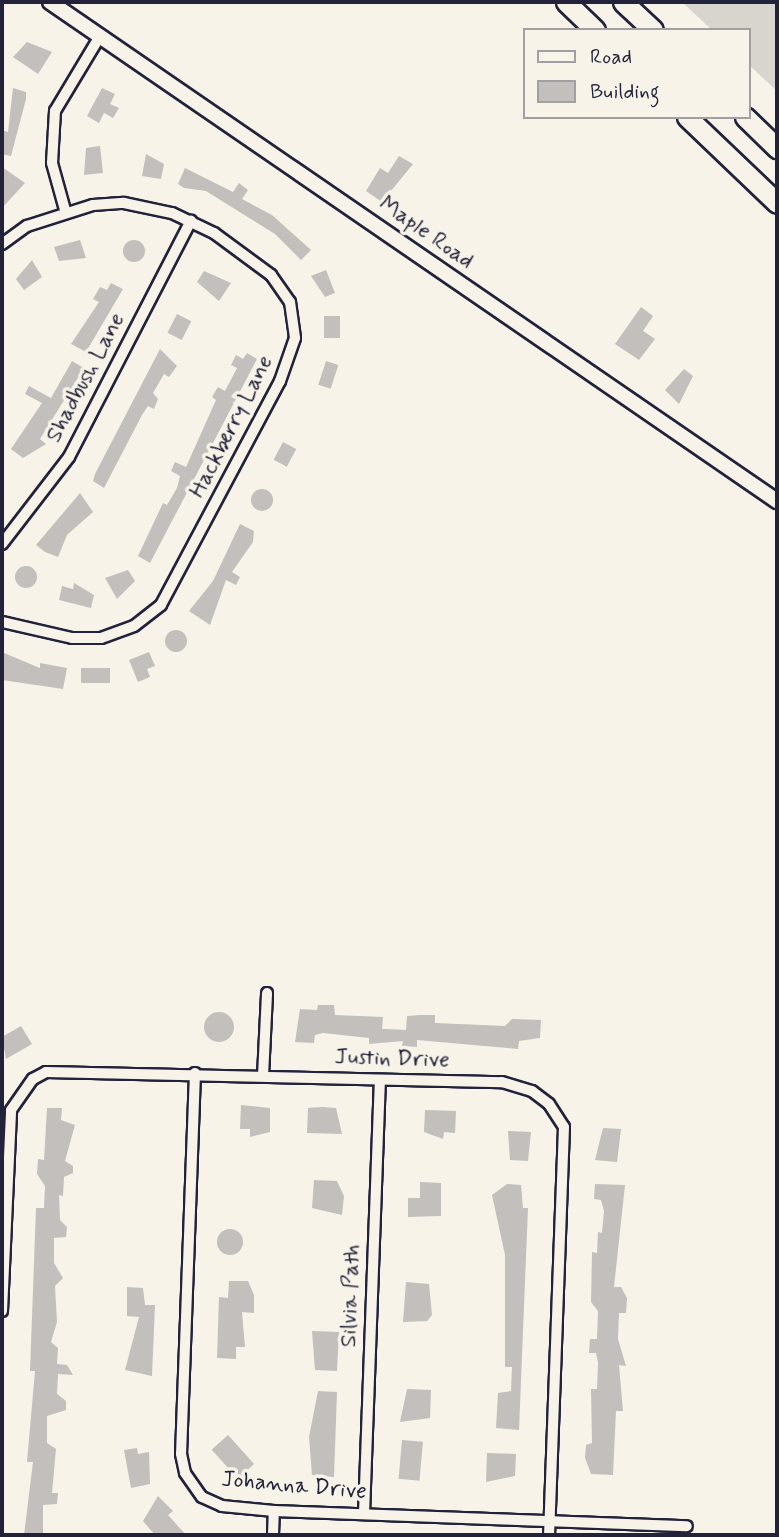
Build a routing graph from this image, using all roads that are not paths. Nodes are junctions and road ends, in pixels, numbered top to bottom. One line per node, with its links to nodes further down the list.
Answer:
1 (50, 2): 6 (street, Maple Road)
2 (566, 2): 4 (highway)
3 (623, 2): 5 (highway)
4 (593, 28)
5 (651, 28)
6 (100, 36): 11 (street); 14 (street, Maple Road)
7 (689, 119): 10 (highway)
8 (747, 119): 9 (highway)
9 (777, 148)
10 (777, 203)
11 (65, 210): 12 (street, Hackberry Lane); 13 (street)
12 (191, 220): 15 (street, Shadbush Lane); 16 (street, Hackberry Lane)
13 (2, 244)
14 (777, 500)
15 (2, 544)
16 (2, 622)
17 (267, 993): 19 (street)
18 (195, 1073): 19 (street, Justin Drive); 21 (street, Justin Drive); 23 (street, Johanna Drive)
19 (263, 1076): 20 (street, Justin Drive)
20 (380, 1080): 24 (street, Silvia Path); 25 (street, Justin Drive)
21 (5, 1134): 22 (street, Justin Drive)
22 (2, 1311)
23 (274, 1511): 24 (street, Johanna Drive); 27 (street)
24 (364, 1514): 25 (street, Johanna Drive)
25 (549, 1519): 26 (street, Johanna Drive); 28 (street, Justin Drive)
26 (687, 1526)
27 (274, 1535)
28 (549, 1535)

